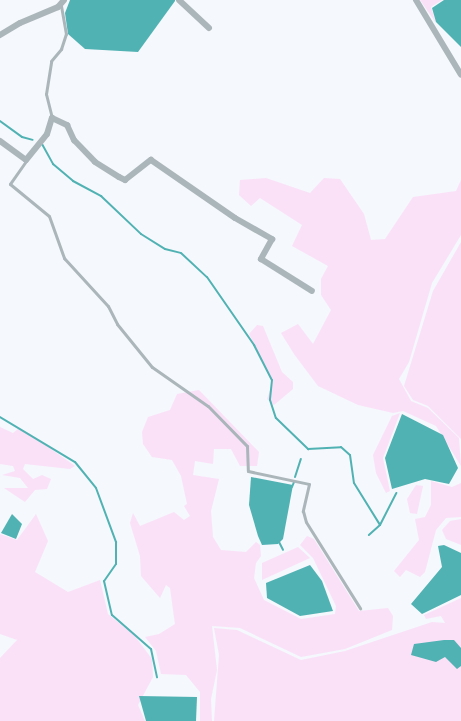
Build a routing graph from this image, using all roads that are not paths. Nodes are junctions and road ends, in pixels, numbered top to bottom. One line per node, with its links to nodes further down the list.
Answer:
1 (179, 0): 4 (street)
2 (416, 0): 6 (street)
3 (63, 2): 5 (street); 7 (lane)
4 (209, 28)
5 (0, 35)
6 (461, 75)
7 (52, 118): 9 (street); 10 (street)
8 (0, 142): 9 (street)
9 (26, 160): 11 (lane)
10 (312, 291)
11 (360, 608)

